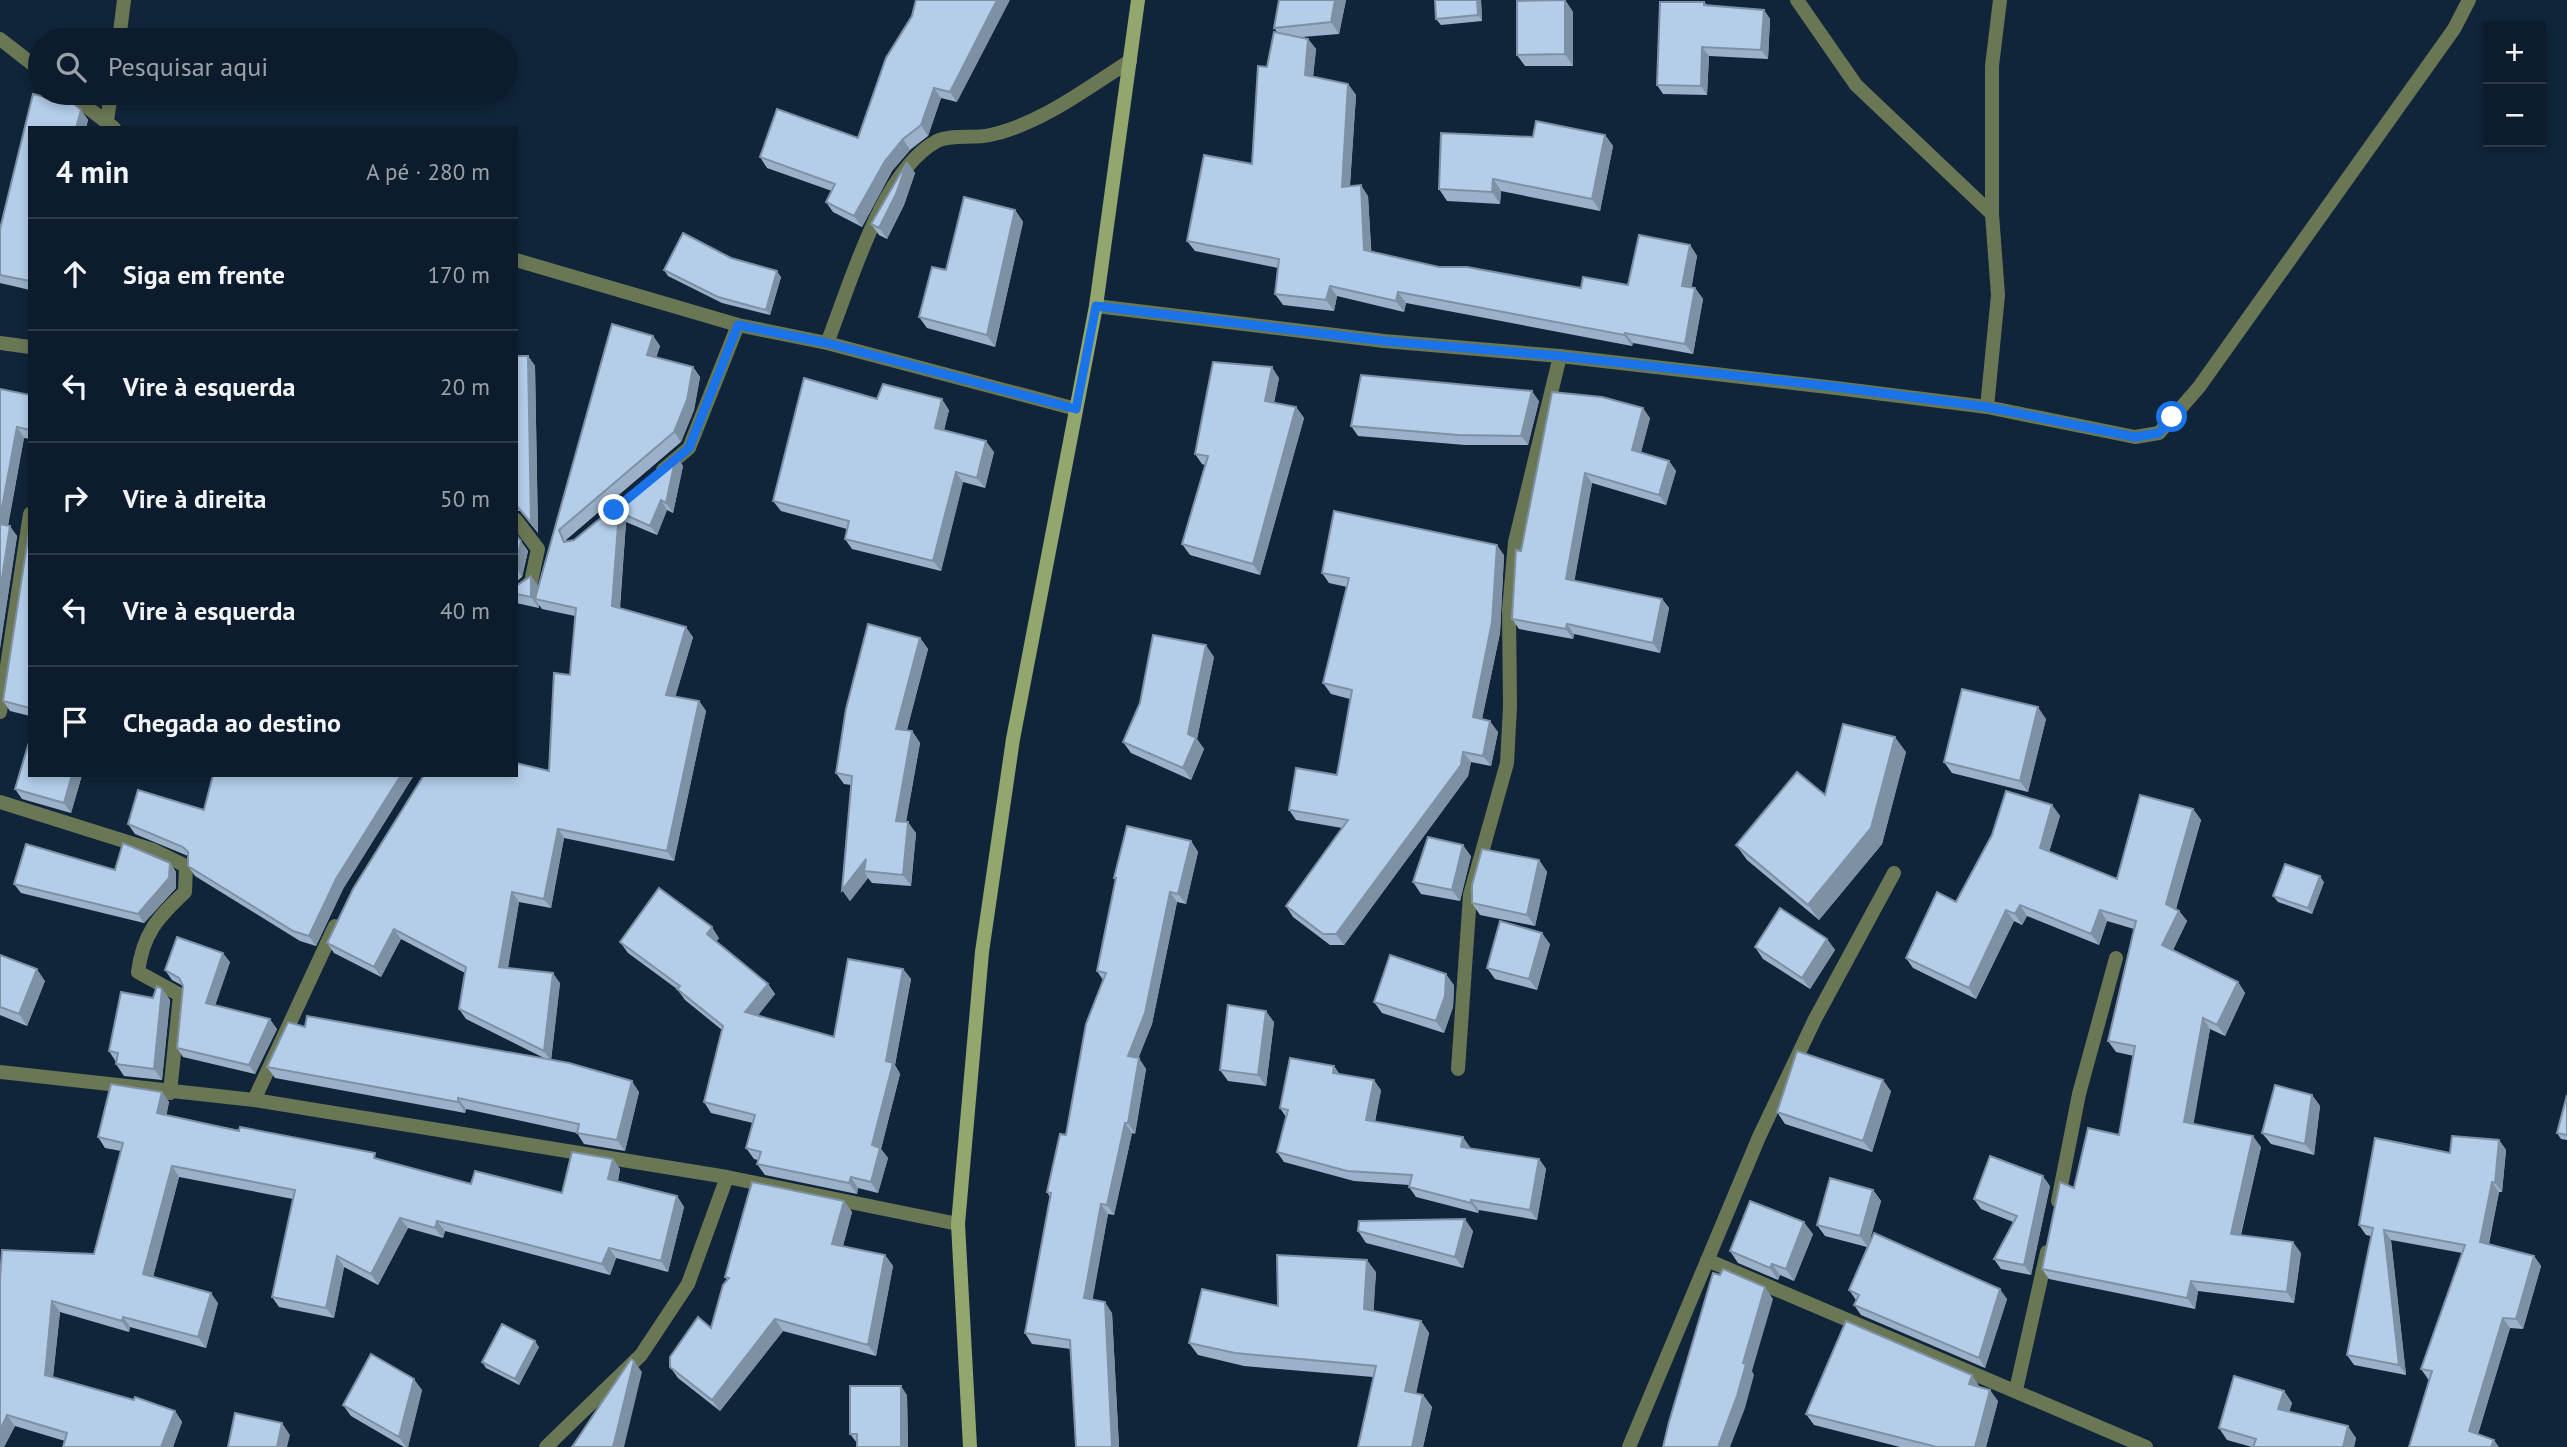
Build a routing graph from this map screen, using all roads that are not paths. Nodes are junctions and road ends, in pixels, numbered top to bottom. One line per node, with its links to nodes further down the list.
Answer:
1 (124, 0): 6 (street)
2 (1138, 0): 9 (street)
3 (1797, 0): 13 (street)
4 (2000, 0): 13 (street)
5 (2469, 0): 21 (street)
6 (120, 28)
7 (0, 39): 8 (street)
8 (28, 61)
9 (1130, 61): 15 (street); 18 (street)
10 (84, 105): 12 (street)
11 (110, 105): 12 (street)
12 (109, 126)
13 (1992, 214): 21 (street)
14 (518, 261): 16 (street)
15 (1096, 306): 20 (street); 22 (street)
16 (738, 325): 18 (street); 23 (street)
17 (0, 343): 19 (street)
18 (827, 343): 22 (street)
19 (28, 347)
20 (1560, 356): 21 (street); 32 (street)
21 (1987, 407)
22 (1076, 409): 38 (street)
23 (654, 478)
24 (518, 523): 26 (street)
25 (28, 527): 27 (street)
26 (518, 592)
27 (0, 712)
28 (0, 802): 34 (street)
29 (1894, 873): 40 (street)
30 (341, 914): 35 (street)
31 (2116, 958): 37 (street)
32 (1458, 1069)
33 (0, 1072): 34 (street)
34 (170, 1093): 35 (street)
35 (254, 1100): 36 (street)
36 (727, 1177): 38 (street); 42 (street)
37 (2056, 1210)
38 (958, 1224): 43 (street)
39 (2051, 1236): 41 (street)
40 (1707, 1260): 41 (street); 44 (street)
41 (2016, 1390): 45 (street)
42 (546, 1447)
43 (970, 1447)
44 (1629, 1447)
45 (2147, 1447)

